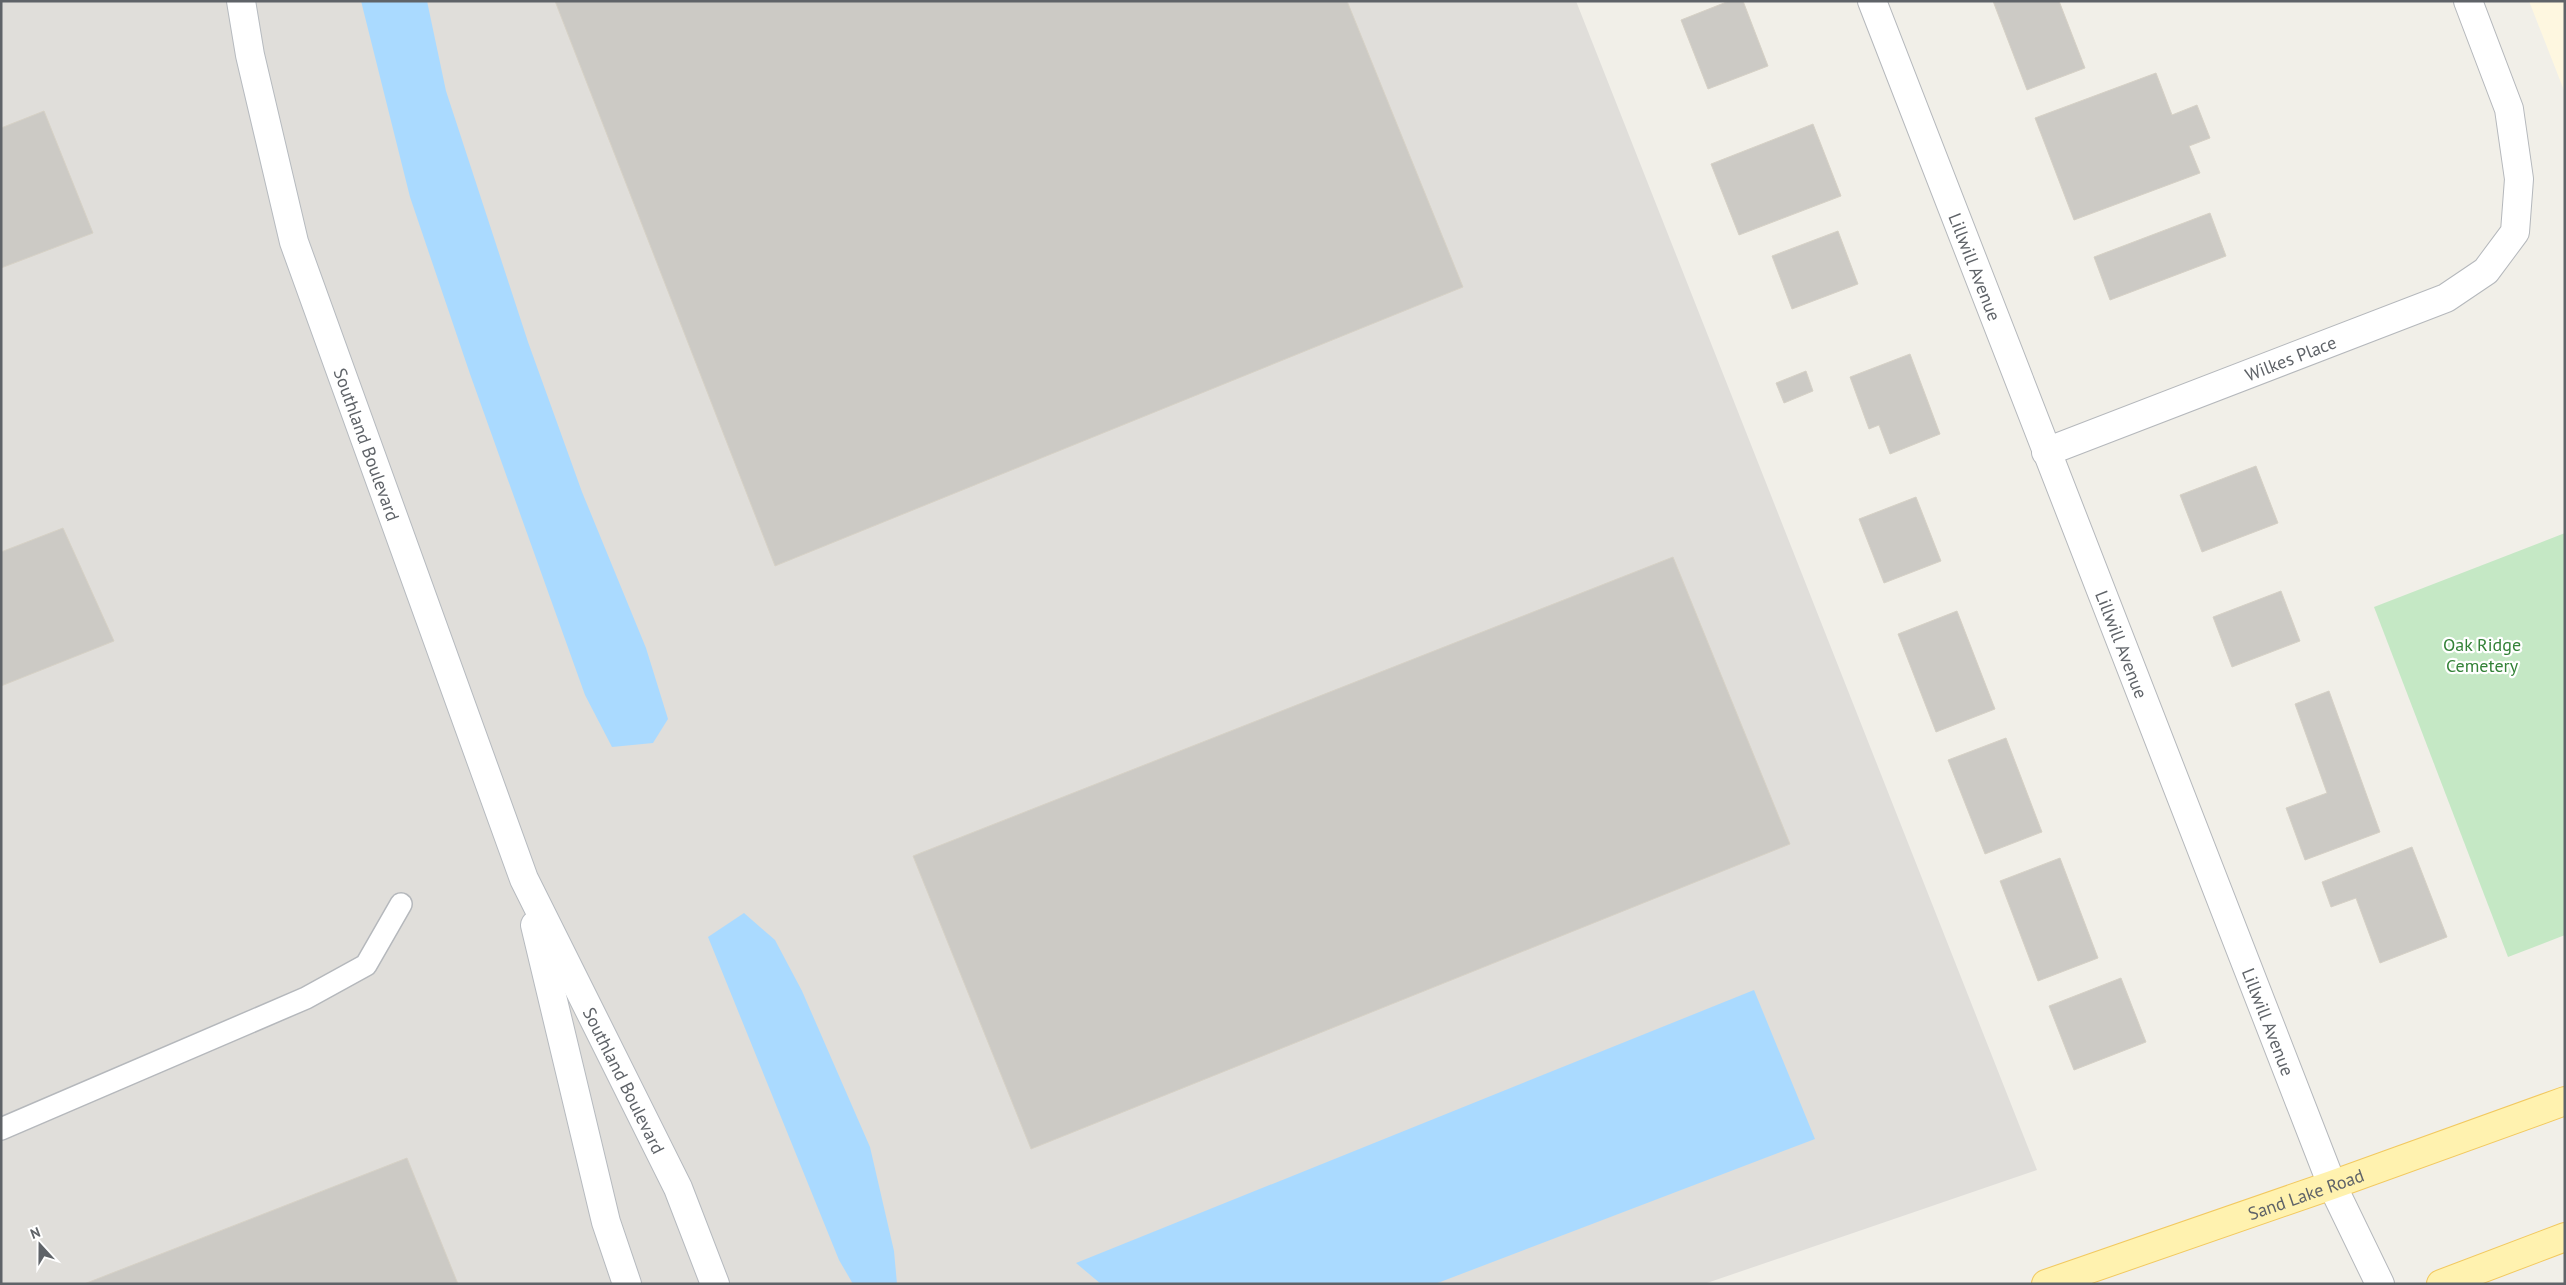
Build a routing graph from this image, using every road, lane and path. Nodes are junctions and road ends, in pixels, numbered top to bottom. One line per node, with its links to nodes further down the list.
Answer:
1 (242, 1): 5 (street, Southland Boulevard)
2 (1872, 1): 4 (street, Lillwill Avenue)
3 (2468, 1): 4 (street, Wilkes Place)
4 (2046, 452): 9 (street, Lillwill Avenue)
5 (524, 879): 11 (street, Southland Boulevard); 12 (street, Southland Boulevard)
6 (402, 904): 8 (lane)
7 (2565, 1101): 9 (main road, Sand Lake Road)
8 (1, 1129)
9 (2332, 1185): 13 (main road, Sand Lake Road); 14 (street, Lillwill Avenue)
10 (2565, 1237): 15 (main road)
11 (627, 1284)
12 (715, 1284)
13 (2046, 1284)
14 (2380, 1284)
15 (2440, 1284)

